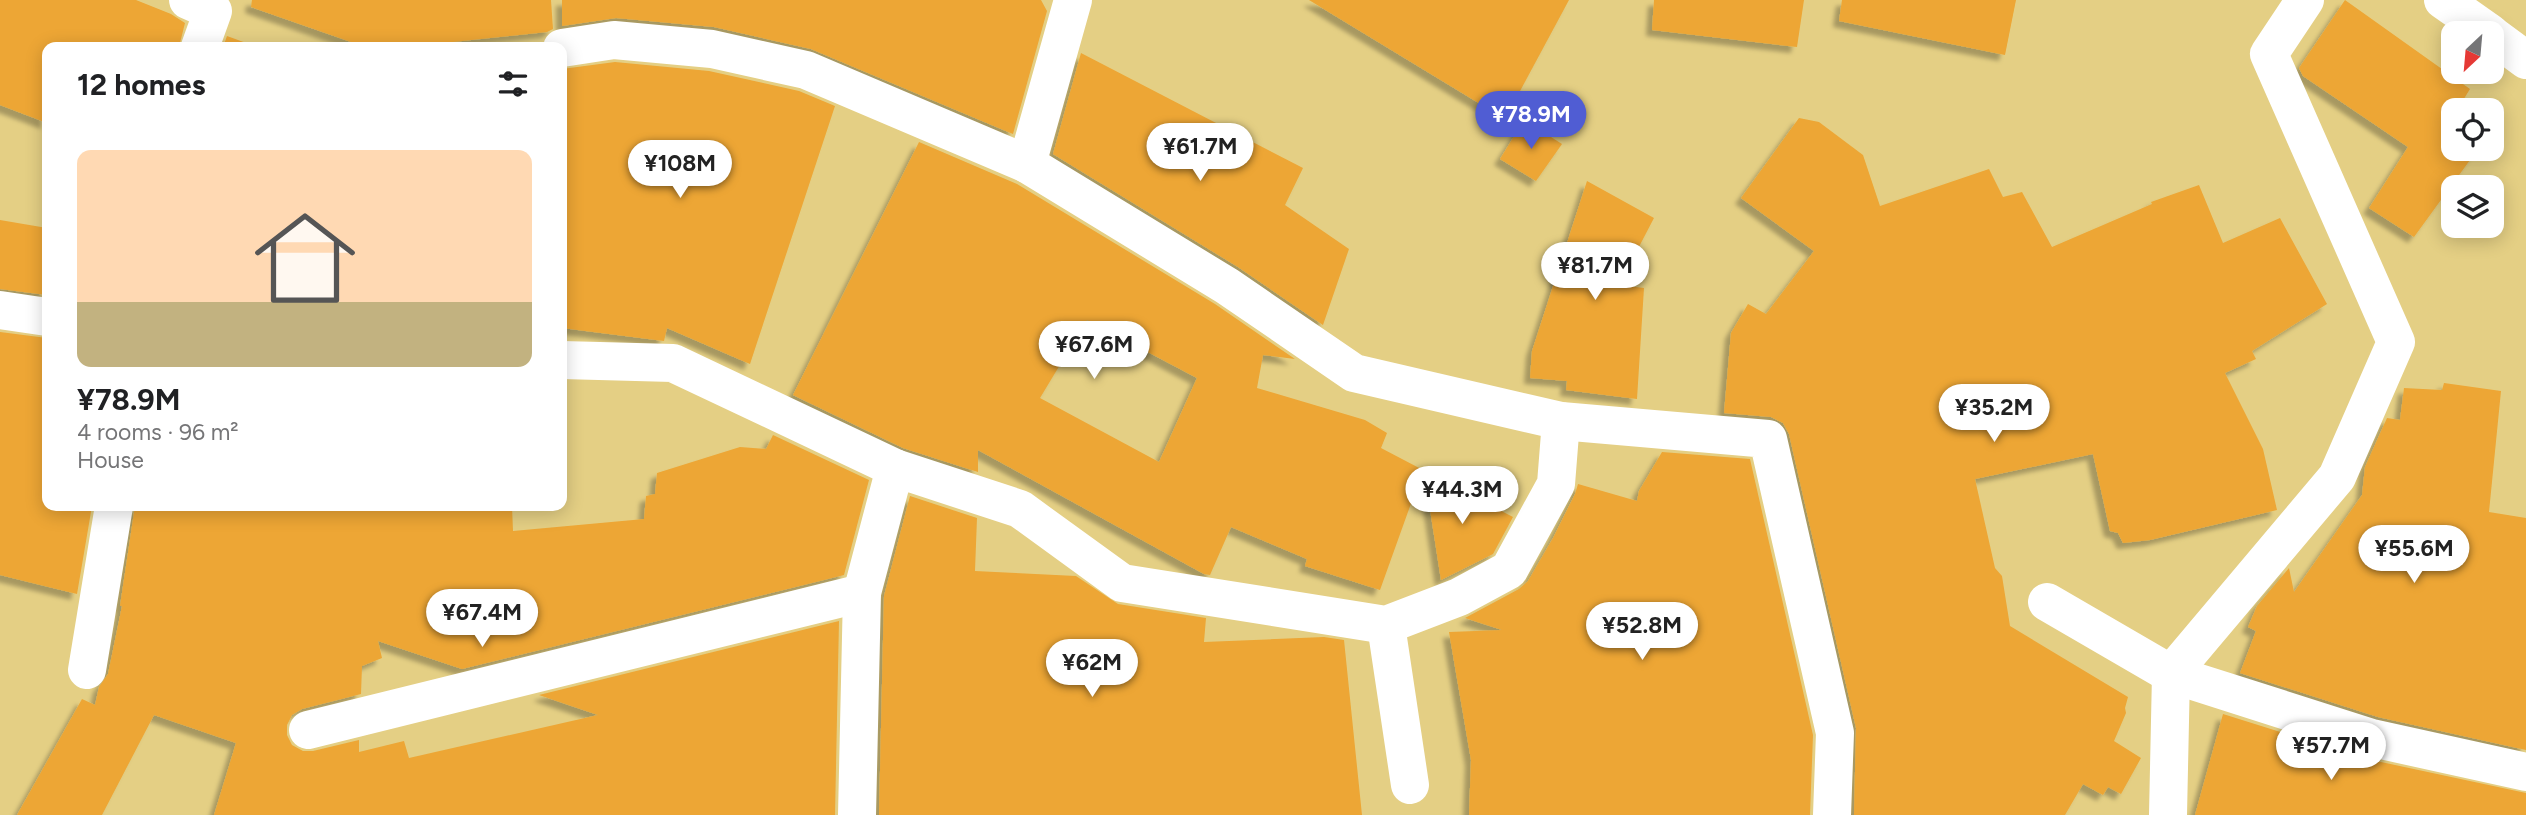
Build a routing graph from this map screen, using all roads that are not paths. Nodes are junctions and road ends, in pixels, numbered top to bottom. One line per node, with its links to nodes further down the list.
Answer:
1 (188, 0): 6 (street)
2 (1073, 0): 10 (street)
3 (2305, 0): 21 (street)
4 (2443, 0): 5 (street)
5 (2473, 21)
6 (202, 42)
7 (2504, 44): 9 (street)
8 (567, 47): 10 (street)
9 (2526, 60)
10 (1027, 164): 14 (street)
11 (0, 310): 12 (street)
12 (42, 316)
13 (567, 360): 15 (street)
14 (1561, 421): 19 (street); 26 (street)
15 (895, 468): 17 (street); 19 (street)
16 (113, 511): 20 (street)
17 (862, 593): 22 (street); 25 (street)
18 (2047, 602): 21 (street)
19 (1386, 625): 24 (street)
20 (87, 670)
21 (2171, 674): 23 (street); 27 (street)
22 (308, 730)
23 (2526, 772)
24 (1410, 785)
25 (857, 815)
26 (1832, 815)
27 (2168, 815)

